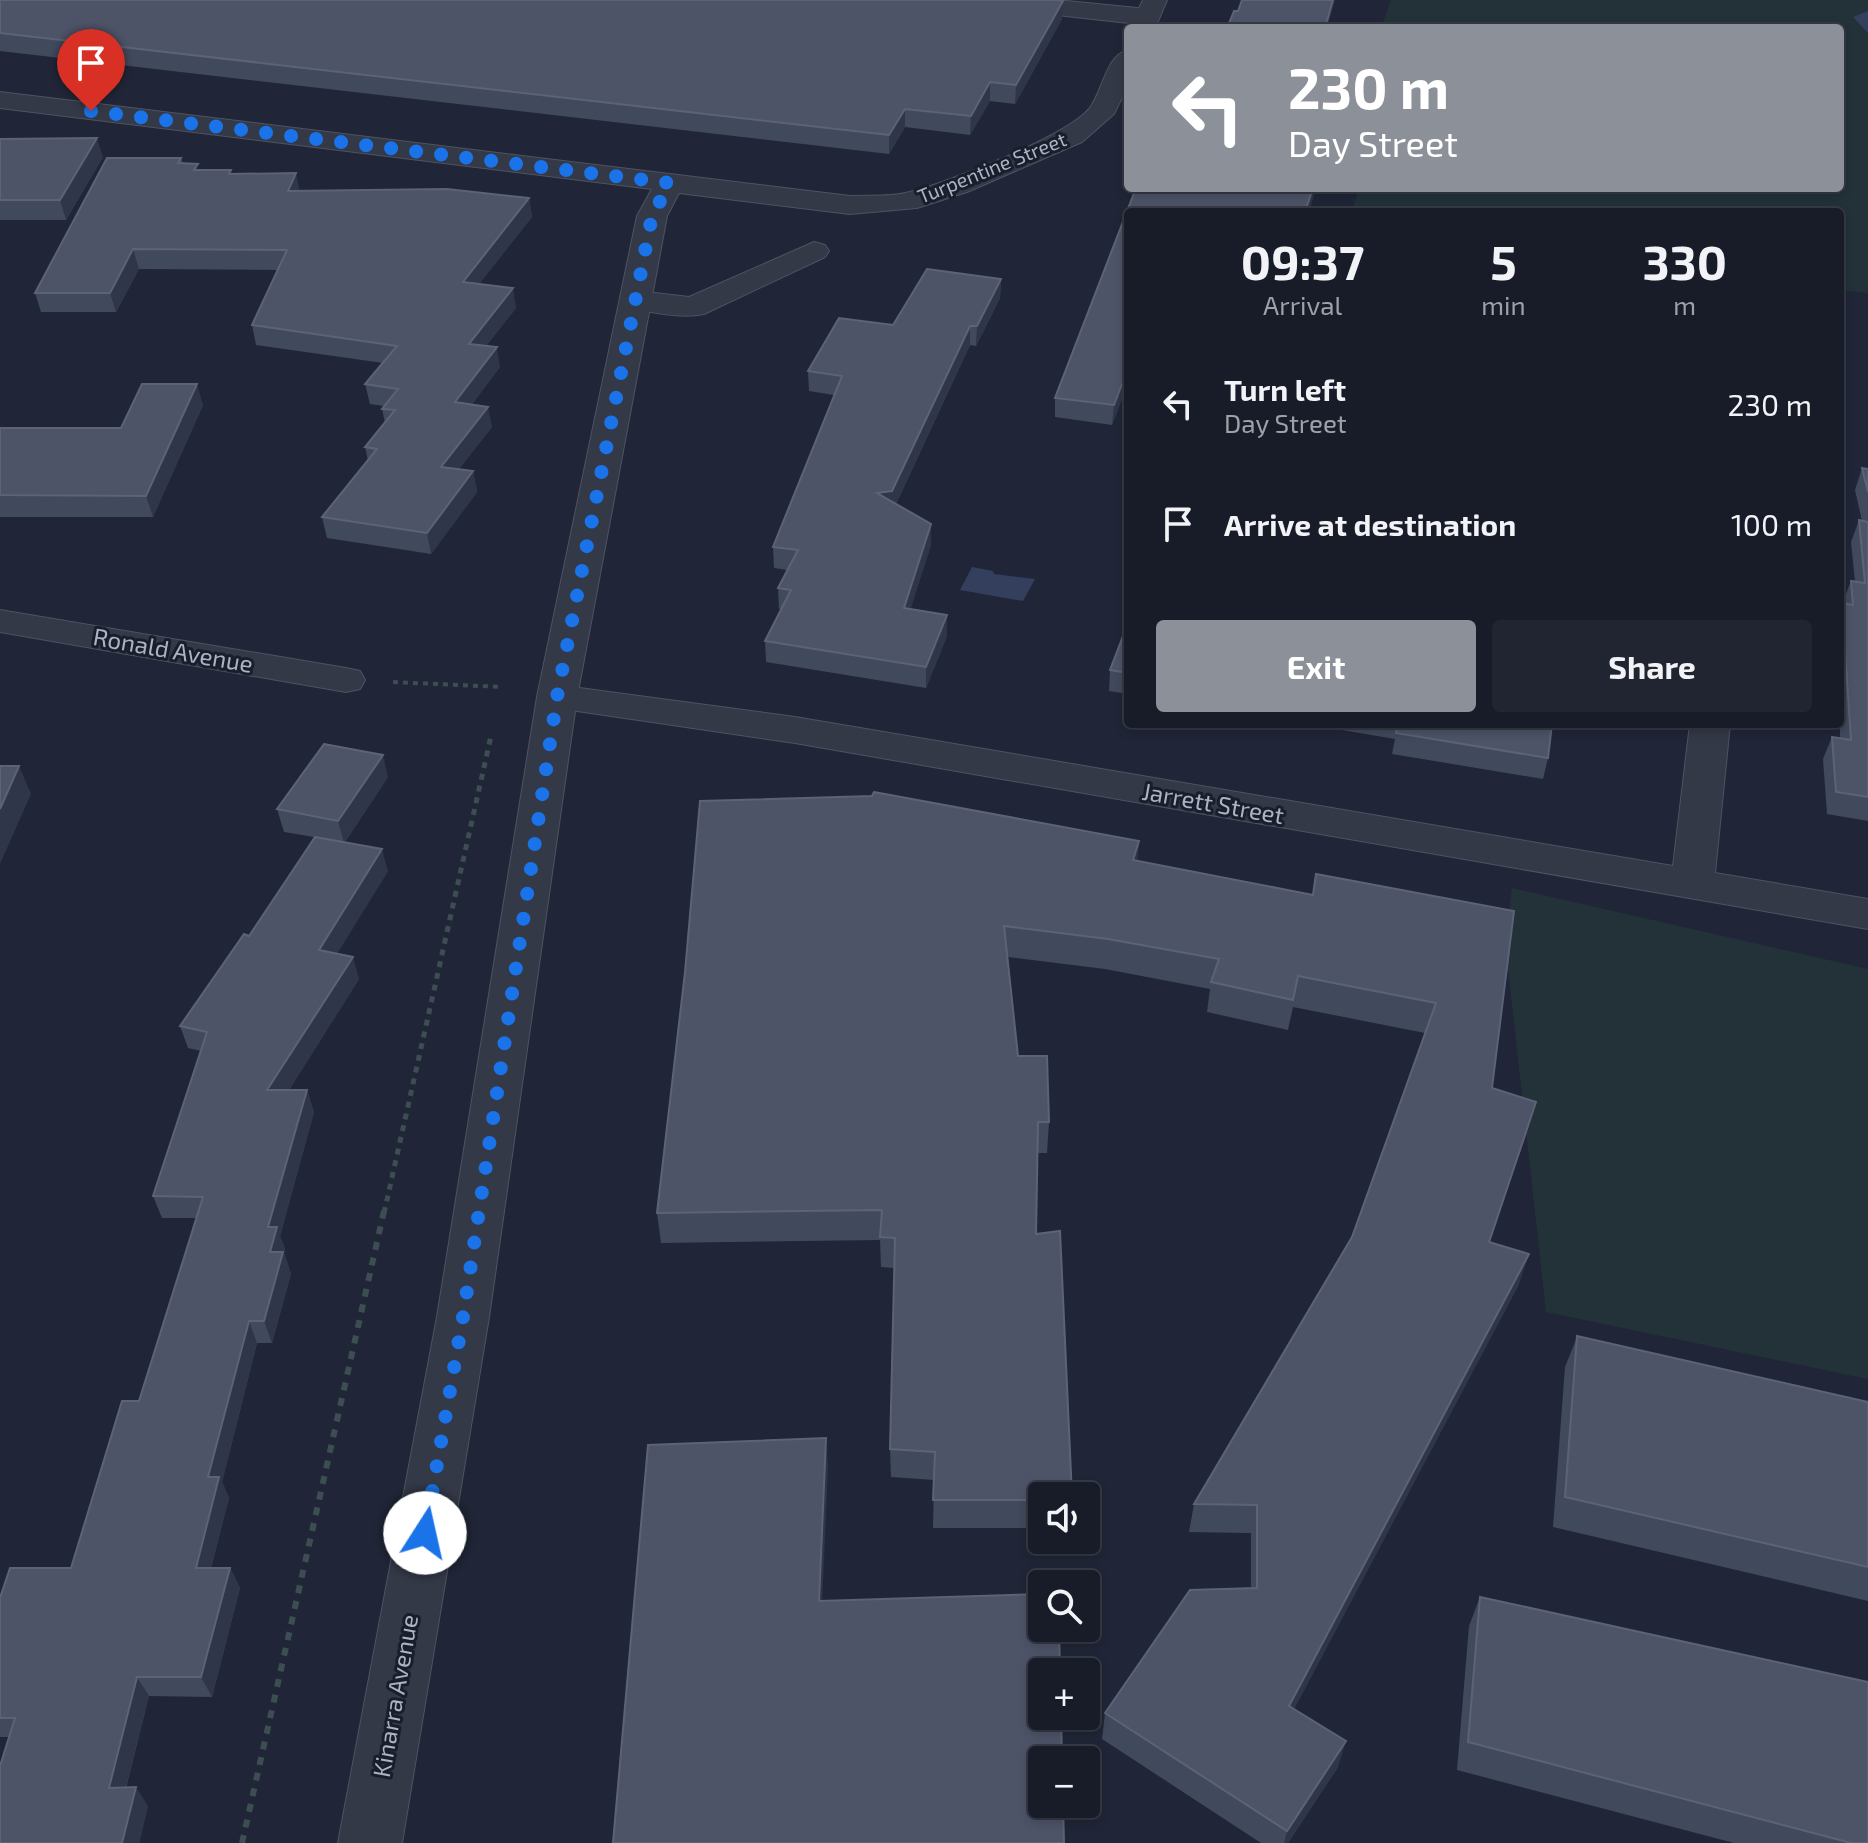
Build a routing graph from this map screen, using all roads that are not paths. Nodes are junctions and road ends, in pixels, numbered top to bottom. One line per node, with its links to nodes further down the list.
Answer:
1 (985, 0): 2 (street)
2 (1148, 15)
3 (1124, 66): 5 (street, Turpentine Street)
4 (0, 100): 5 (street, Turpentine Street)
5 (670, 183): 7 (street, Kinarra Avenue)
6 (814, 251): 7 (street)
7 (637, 300): 10 (street, Kinarra Avenue)
8 (0, 621): 9 (street, Ronald Avenue)
9 (346, 680)
10 (557, 697): 12 (street, Jarrett Street); 14 (street, Kinarra Avenue)
11 (1710, 728): 12 (street)
12 (1692, 883): 13 (street, Jarrett Street)
13 (1868, 914)
14 (370, 1843)

